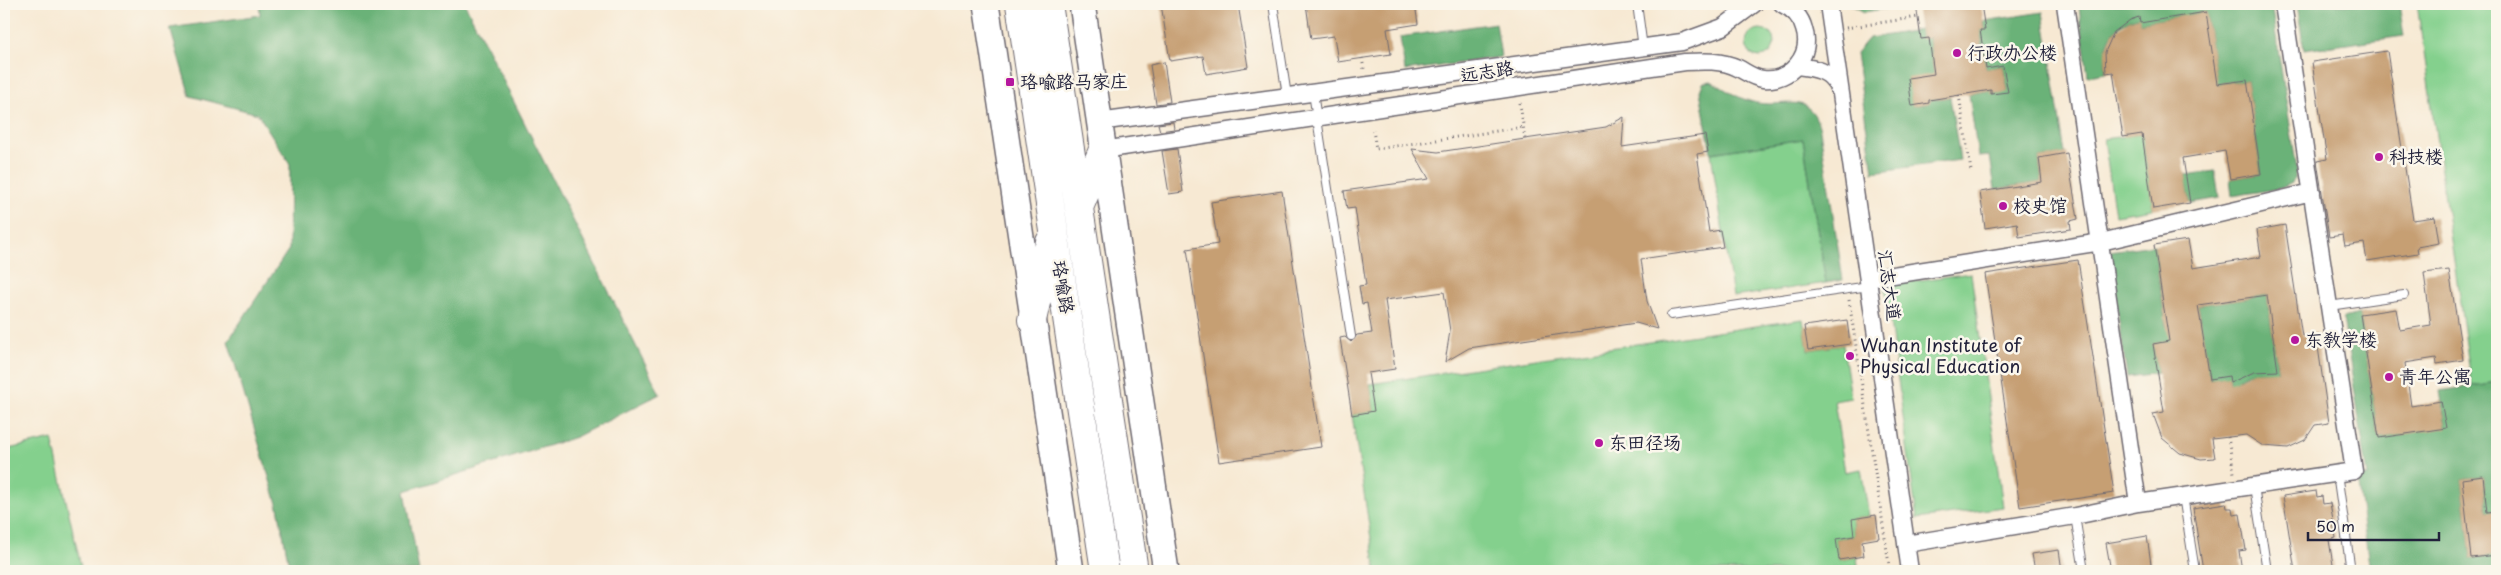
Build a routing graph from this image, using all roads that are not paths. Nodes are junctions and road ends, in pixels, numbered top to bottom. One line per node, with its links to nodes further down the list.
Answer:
1 (986, 4): 28 (main road)
2 (1020, 4): 22 (highway, 珞喻路)
3 (1048, 4): 21 (highway, 珞喻路)
4 (1082, 4): 18 (main road)
5 (1273, 4): 15 (lane)
6 (1637, 4): 12 (lane)
7 (1754, 4): 12 (street, 远志路)
8 (1828, 4): 16 (street, 汇志大道)
9 (2065, 4): 23 (street)
10 (2283, 4): 20 (street)
11 (1788, 5): 13 (street)
12 (1643, 48): 14 (street, 远志路)
13 (1796, 66): 16 (street); 17 (street, 远志路)
14 (1313, 93): 15 (street, 远志路); 17 (lane)
15 (1287, 96): 18 (street, 远志路)
16 (1841, 98): 24 (street, 汇志大道)
17 (1317, 117): 19 (street, 远志路); 29 (lane)
18 (1098, 122): 19 (main road)
19 (1103, 150): 21 (highway); 39 (main road)
20 (2312, 192): 23 (street); 26 (street)
21 (1080, 206): 38 (highway, 珞喻路)
22 (1054, 226): 28 (highway); 37 (highway, 珞喻路)
23 (2101, 242): 24 (street); 33 (street)
24 (1868, 283): 27 (lane); 35 (street, 汇志大道)
25 (2404, 295): 26 (lane)
26 (2329, 306): 30 (street)
27 (1671, 315)
28 (1032, 320): 36 (main road)
29 (1351, 336)
30 (2337, 473): 31 (street); 44 (lane)
31 (2254, 486): 32 (street); 43 (lane)
32 (2183, 496): 33 (street); 42 (lane)
33 (2138, 504): 34 (street)
34 (2075, 516): 35 (street); 41 (lane)
35 (1906, 544): 40 (street, 汇志大道)
36 (1071, 571)
37 (1105, 571)
38 (1134, 571)
39 (1166, 571)
40 (1910, 571)
41 (2084, 571)
42 (2195, 571)
43 (2267, 571)
44 (2351, 571)

